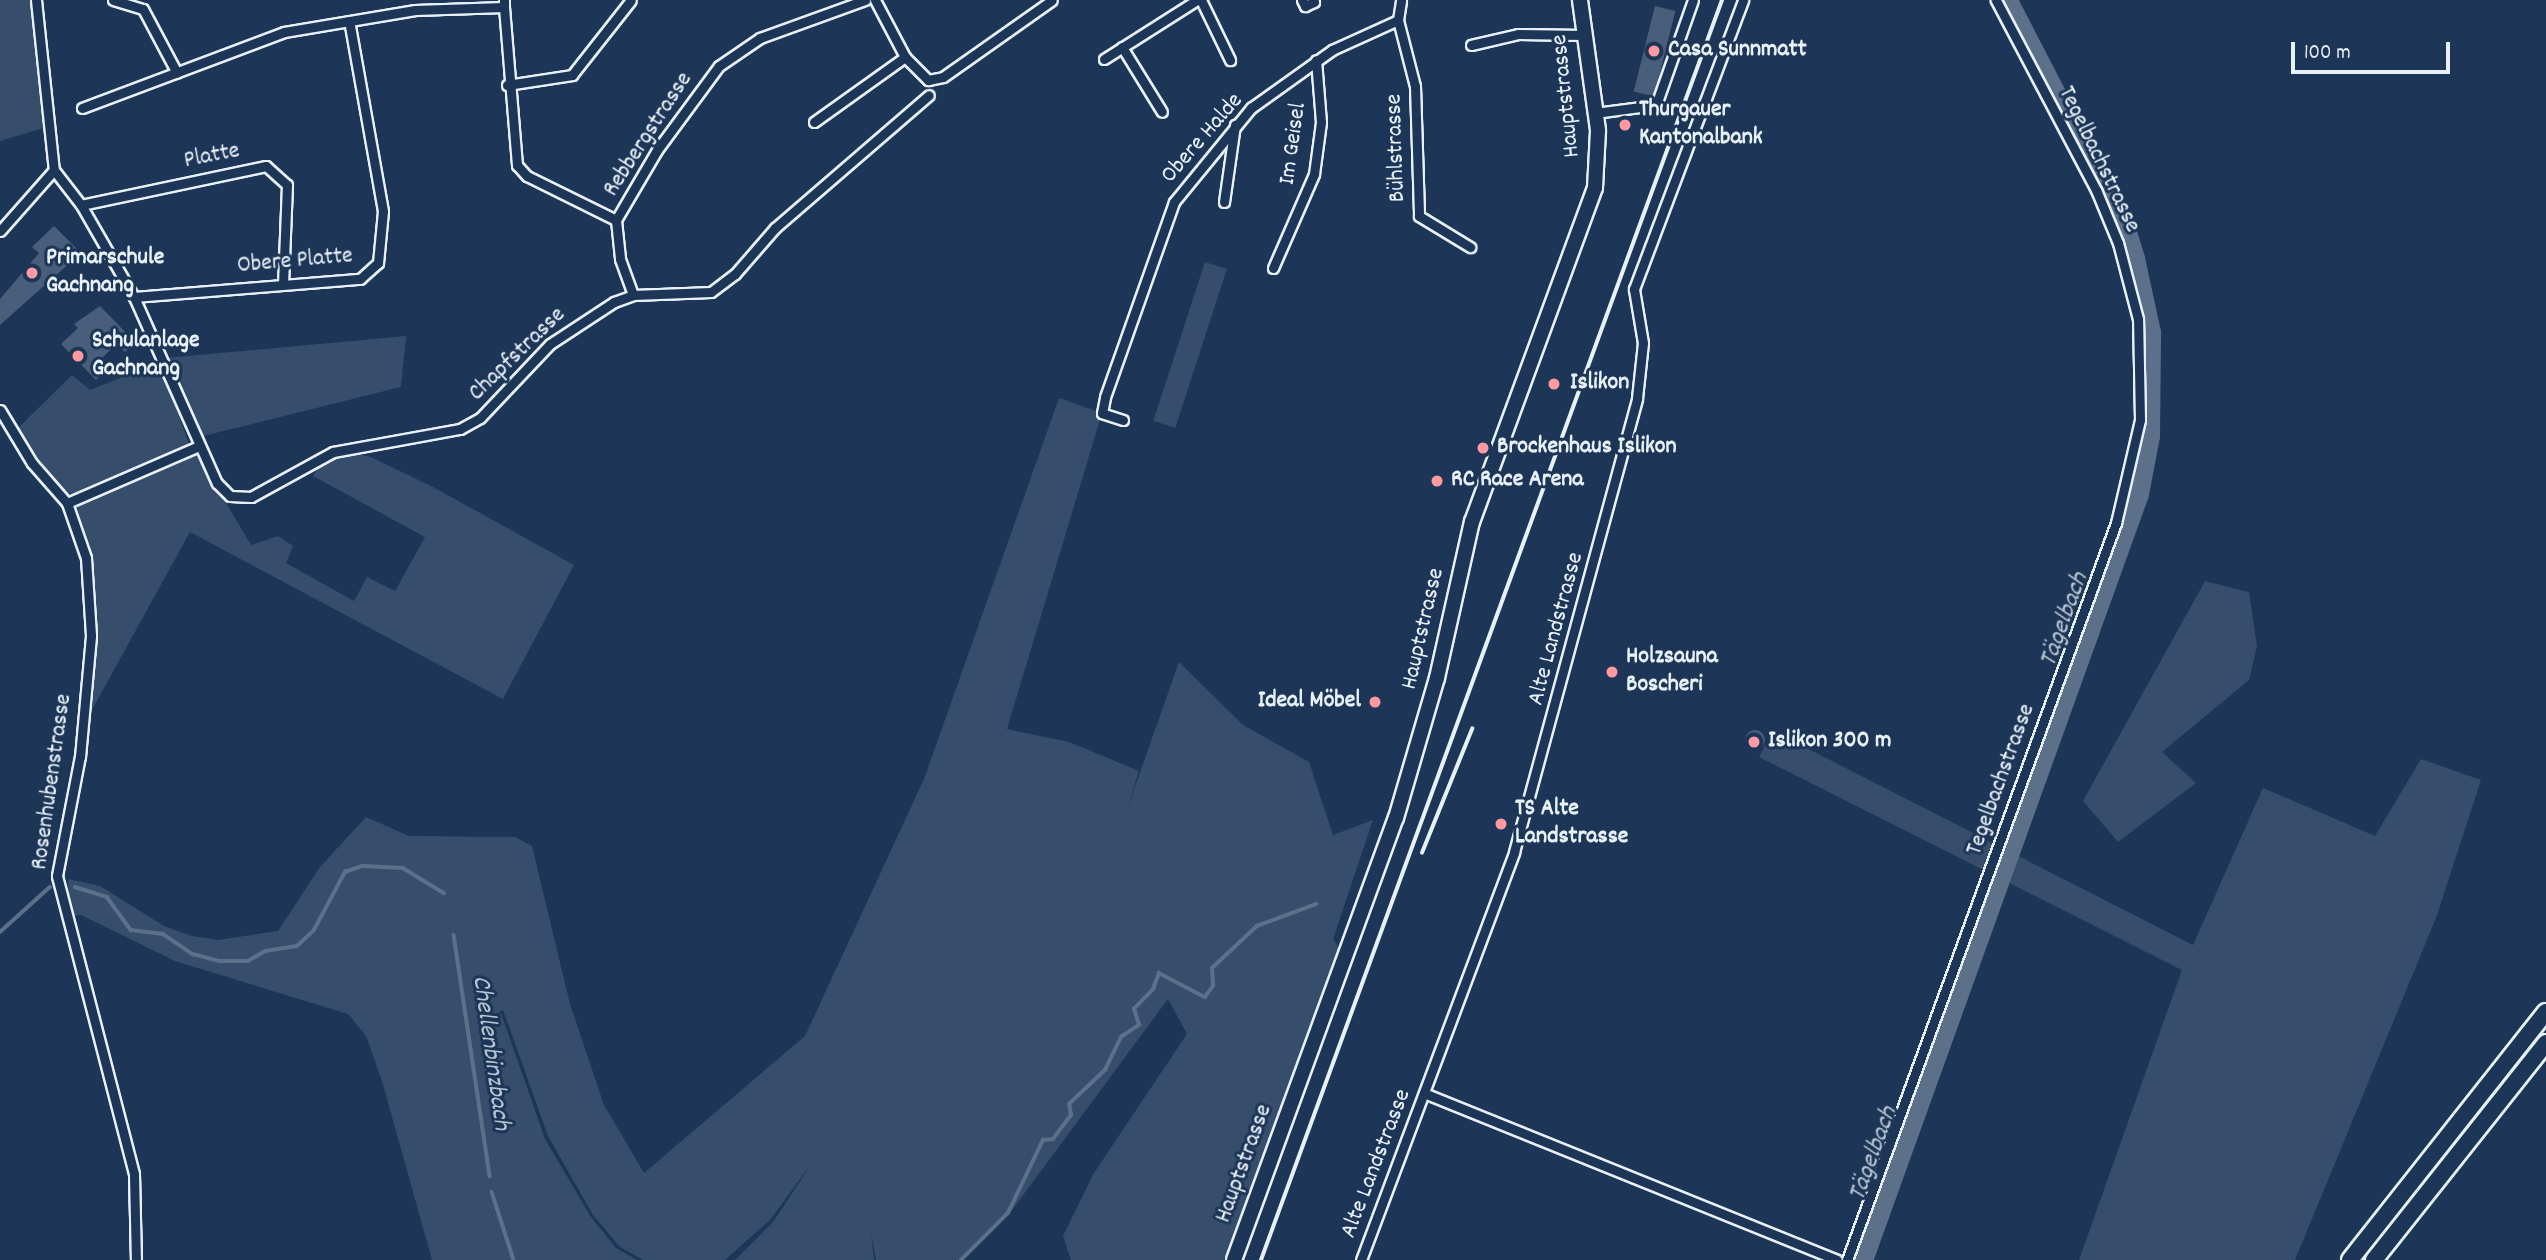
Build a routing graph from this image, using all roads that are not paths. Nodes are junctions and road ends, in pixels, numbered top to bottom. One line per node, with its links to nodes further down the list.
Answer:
1 (36, 0): 33 (street)
2 (113, 0): 25 (street)
3 (631, 0): 26 (street)
4 (865, 0): 36 (street, Rebbergstrasse)
5 (875, 0): 21 (street)
6 (1052, 0): 21 (street)
7 (1199, 0): 20 (street); 23 (street)
8 (1302, 0): 14 (street)
9 (1401, 0): 16 (street)
10 (1580, 0): 18 (main road, Hauptstrasse)
11 (1693, 0): 30 (street)
12 (1744, 0): 49 (street, Alte Landstrasse)
13 (1996, 0): 54 (street, Tegelbachstrasse)
14 (1314, 2)
15 (504, 3): 17 (street); 26 (street, Rebbergstrasse)
16 (1398, 20): 24 (street, Obere Halde); 38 (street, Bühlstrasse)
17 (349, 21): 25 (street); 40 (street, Obere Platte)
18 (1584, 35): 19 (street); 30 (main road, Hauptstrasse)
19 (1471, 45)
20 (1122, 47): 22 (street); 29 (street)
21 (905, 57): 31 (street)
22 (1104, 59)
23 (1230, 60)
24 (1316, 60): 32 (street, Obere Halde); 39 (street, Im Geisel)
25 (177, 73): 28 (street)
26 (507, 85): 36 (street, Rebbergstrasse)
27 (929, 95): 41 (street, Chapfstrasse)
28 (82, 108)
29 (1162, 112)
30 (1595, 113): 51 (main road, Hauptstrasse)
31 (814, 122)
32 (1235, 125): 34 (street); 44 (street, Obere Halde)
33 (54, 170): 35 (street, Chapfstrasse); 37 (street)
34 (1224, 202)
35 (82, 205): 40 (street, Platte); 42 (street, Chapfstrasse)
36 (616, 220): 41 (street, Rebbergstrasse)
37 (0, 231)
38 (1470, 247)
39 (1273, 268)
40 (283, 284): 42 (street, Obere Platte)
41 (633, 295): 45 (street, Chapfstrasse)
42 (134, 297): 45 (street, Chapfstrasse)
43 (0, 410): 46 (street, Rosenhubenstrasse)
44 (1123, 420)
45 (199, 446): 46 (street)
46 (67, 503): 50 (street, Rosenhubenstrasse)
47 (2546, 1012): 55 (highway)
48 (2546, 1043): 56 (highway)
49 (1424, 1093): 52 (street, Alte Landstrasse); 53 (street)
50 (136, 1260)
51 (1234, 1260)
52 (1361, 1260)
53 (1837, 1260)
54 (1847, 1260)
55 (2350, 1260)
56 (2374, 1260)

